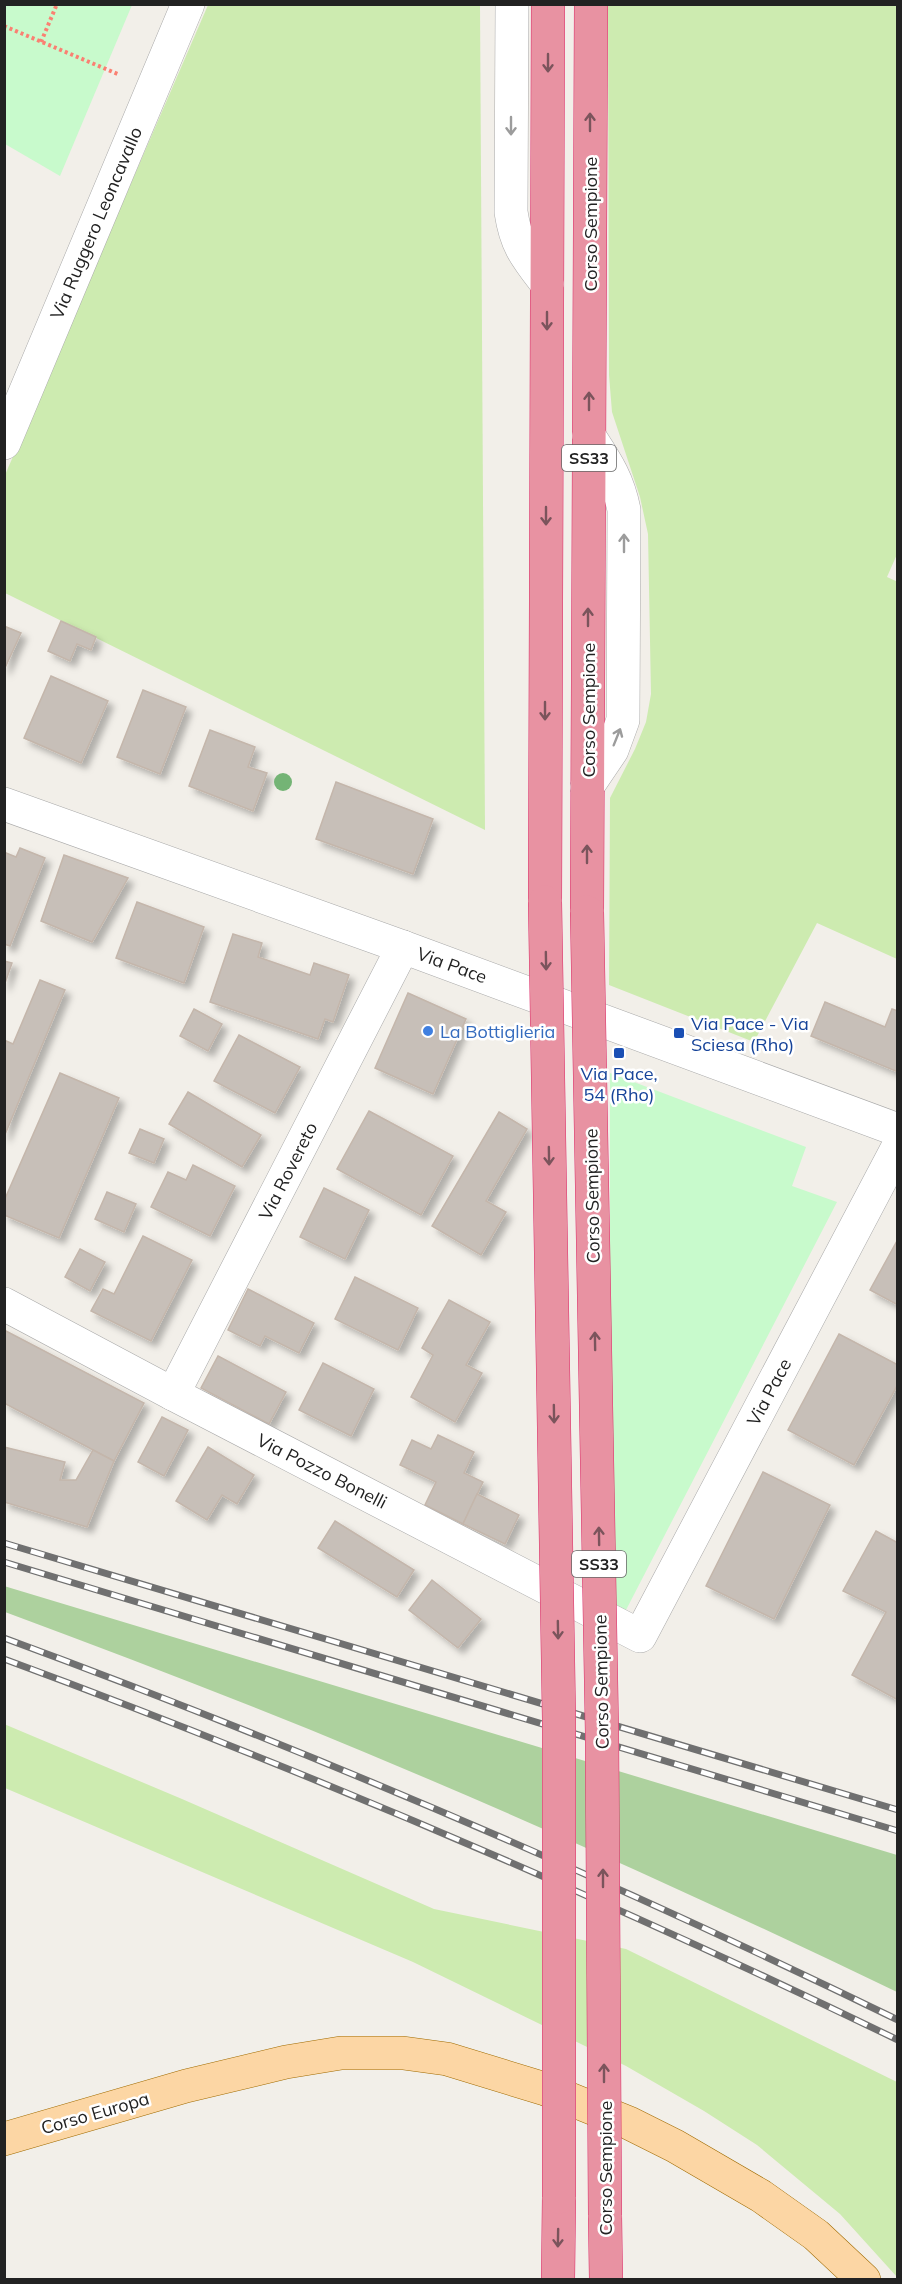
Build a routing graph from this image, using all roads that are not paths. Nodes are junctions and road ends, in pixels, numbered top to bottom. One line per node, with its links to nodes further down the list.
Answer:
1 (188, 4): 6 (street, Via Ruggero Leoncavallo)
2 (512, 4): 5 (street, one-way to 5)
3 (548, 4): 5 (highway, SS33, one-way to 5)
4 (591, 4): 16 (highway, Corso Sempione / SS33, one-way to 4, bridge)
5 (547, 284): 15 (highway, SS33, one-way to 15, bridge)
6 (4, 443)
7 (4, 804): 8 (street, Via Pace)
8 (403, 947): 9 (street, Via Pace); 12 (street, Via Rovereto)
9 (897, 1130)
10 (897, 1147): 13 (street, Via Pace)
11 (4, 1304): 12 (street, Via Pozzo Bonelli)
12 (173, 1394): 13 (street, Via Pozzo Bonelli)
13 (640, 1636)
14 (4, 2139): 17 (main road, Corso Europa)
15 (558, 2280)
16 (606, 2280)
17 (864, 2280)

